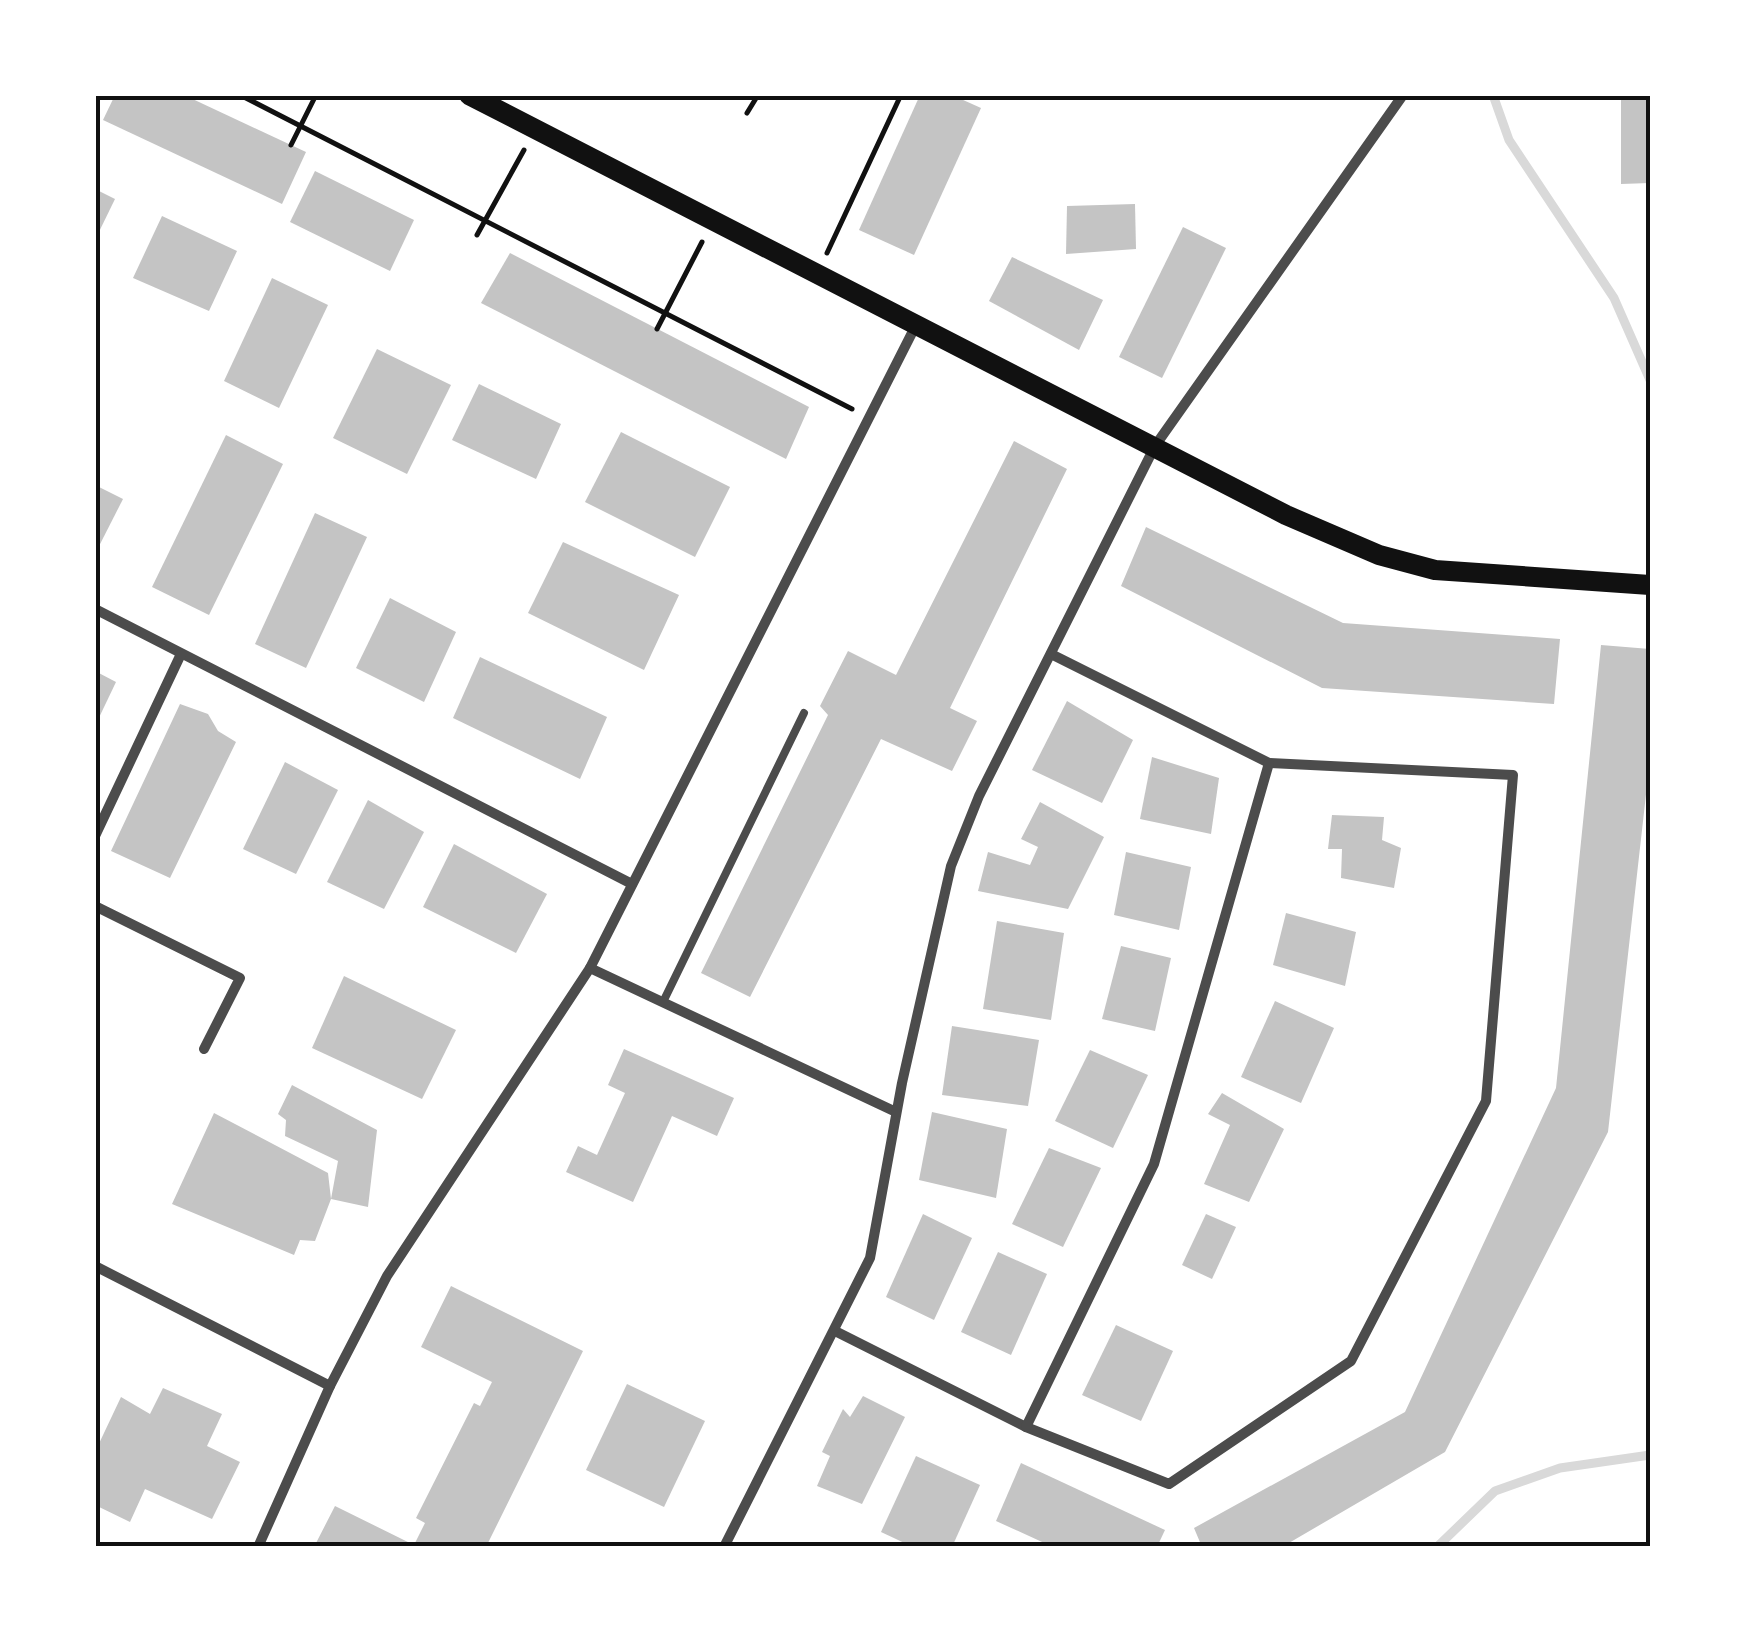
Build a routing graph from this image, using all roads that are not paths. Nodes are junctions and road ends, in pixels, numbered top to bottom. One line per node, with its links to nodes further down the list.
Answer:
1 (469, 95): 3 (main road)
2 (1403, 95): 4 (street)
3 (916, 325): 4 (main road); 12 (street)
4 (1155, 446): 5 (main road); 8 (street)
5 (1648, 586)
6 (95, 609): 7 (street)
7 (181, 654): 11 (street); 12 (street)
8 (1050, 654): 10 (street); 17 (street)
9 (804, 713): 15 (lane)
10 (1269, 762): 21 (street); 21 (street)
11 (95, 836)
12 (632, 884): 14 (street)
13 (95, 906): 16 (street)
14 (590, 968): 15 (street); 20 (street)
15 (664, 1000): 17 (street)
16 (204, 1049)
17 (896, 1112): 19 (street)
18 (95, 1266): 20 (street)
19 (835, 1331): 21 (street); 23 (street)
20 (330, 1386): 22 (street)
21 (1026, 1427)
22 (258, 1547)
23 (724, 1547)

